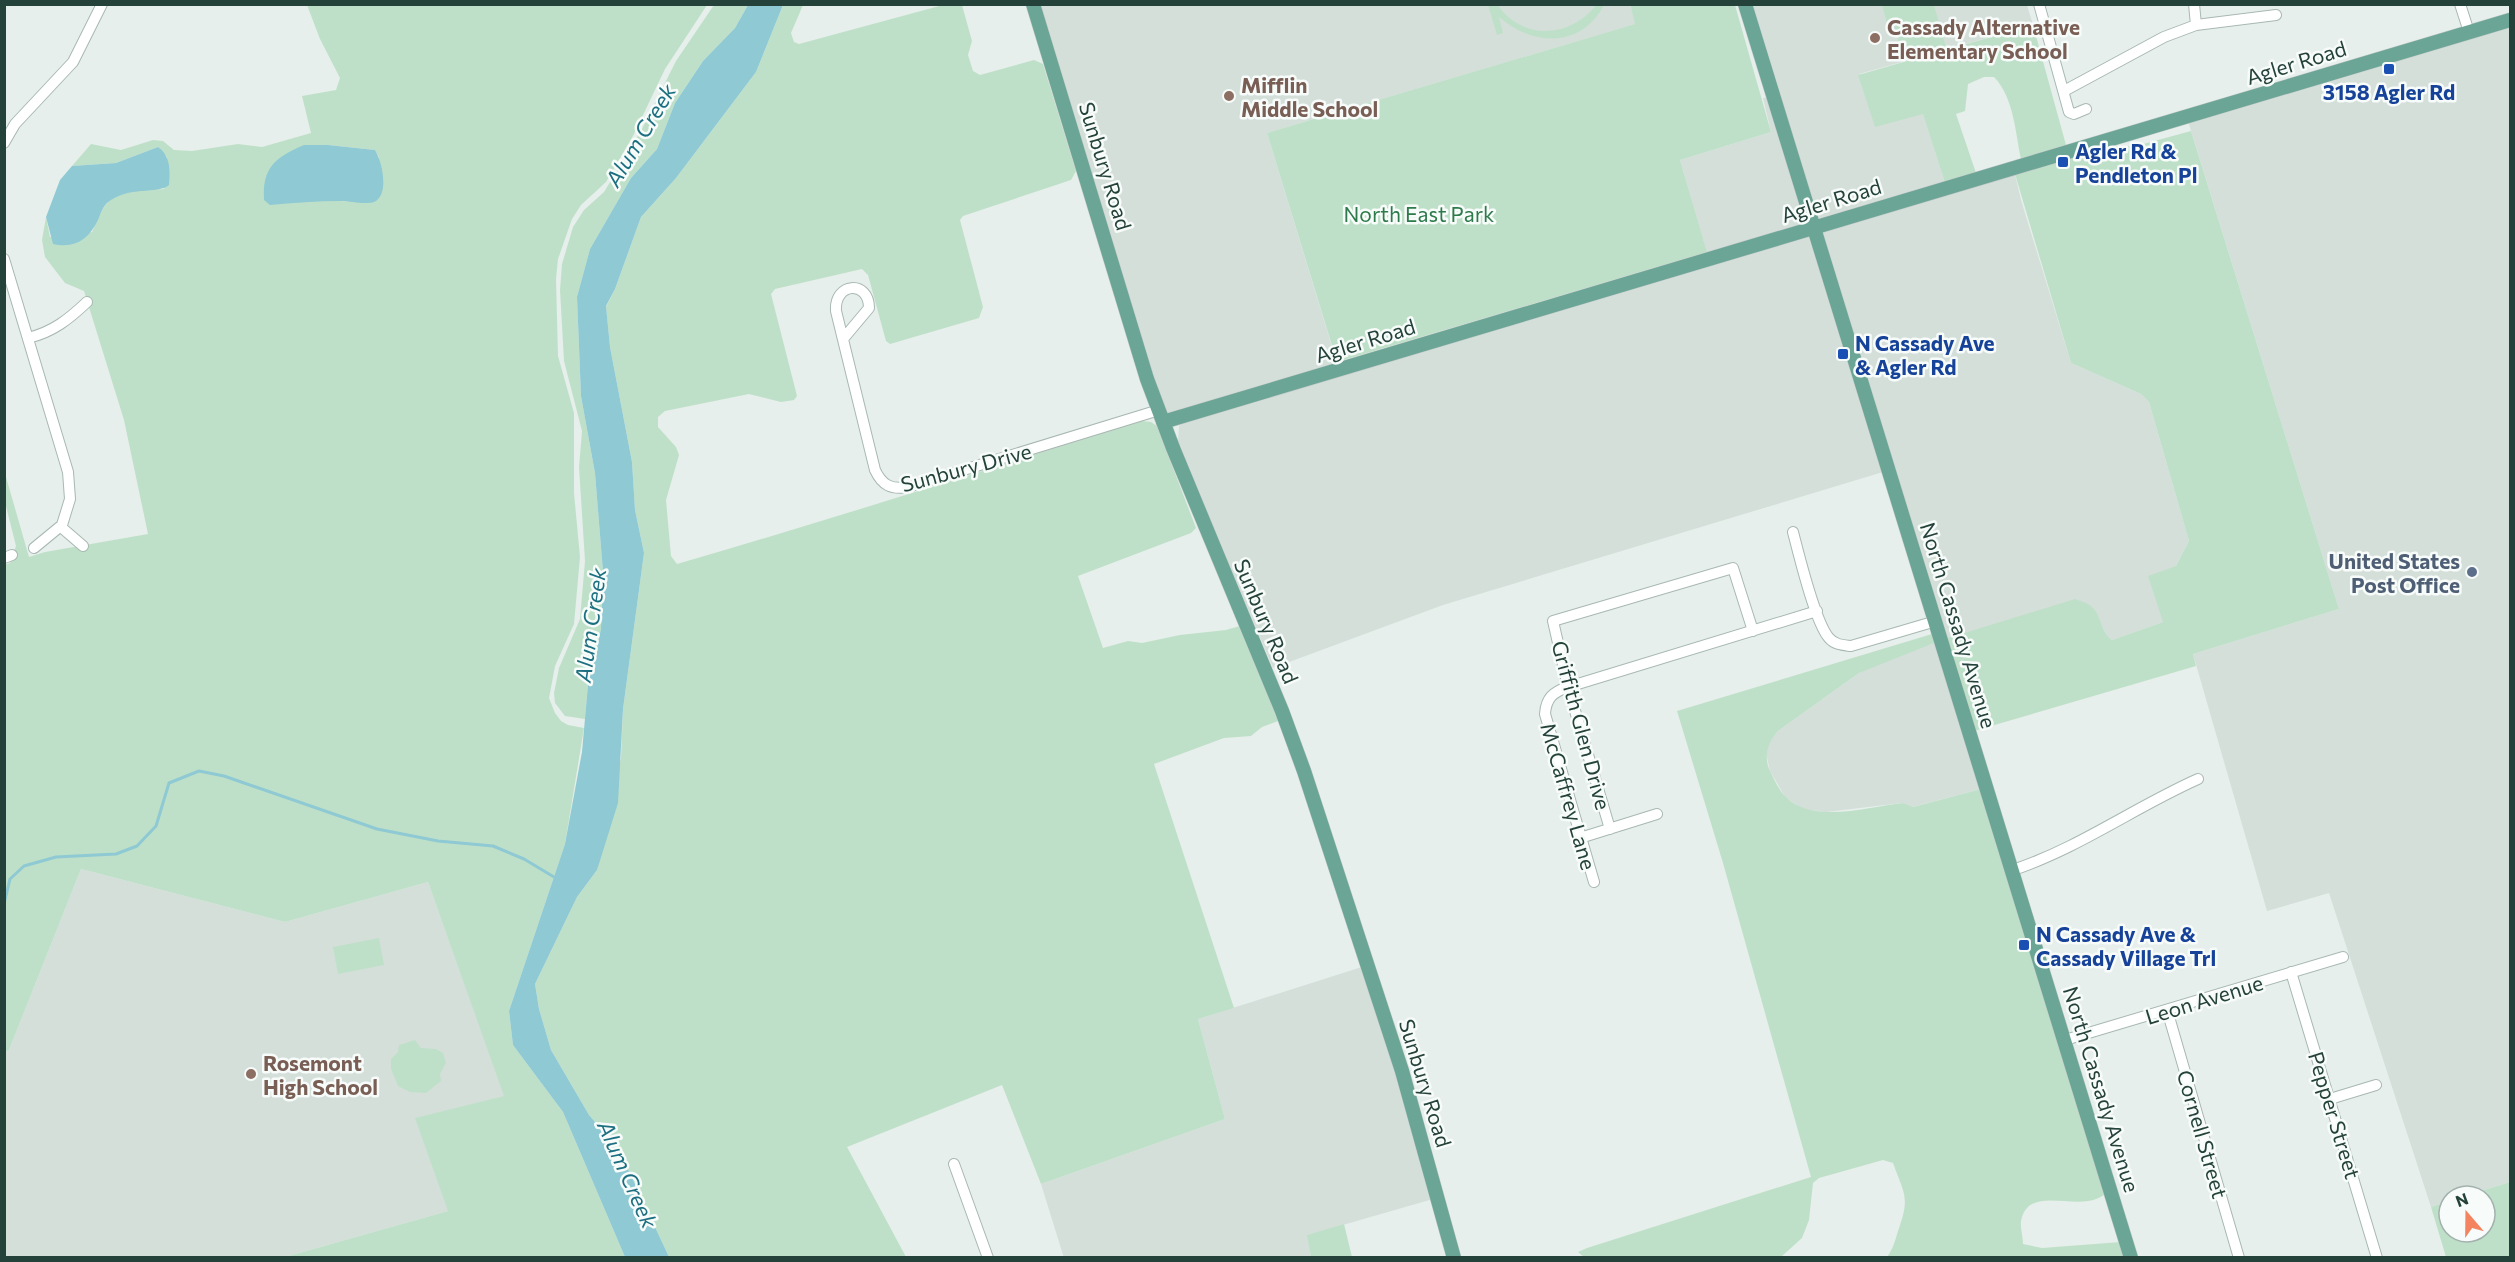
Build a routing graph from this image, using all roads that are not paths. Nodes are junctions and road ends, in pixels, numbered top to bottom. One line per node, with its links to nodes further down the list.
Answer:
1 (102, 4): 13 (street)
2 (1033, 4): 19 (main road, Sunbury Road)
3 (1745, 4): 14 (main road, North Cassady Avenue)
4 (2039, 4): 11 (street)
5 (2194, 4): 9 (street)
6 (2460, 4): 10 (street)
7 (2276, 15): 9 (street)
8 (2511, 20): 10 (main road, Agler Road)
9 (2196, 25): 11 (street)
10 (2469, 32): 14 (main road, Agler Road)
11 (2064, 91): 12 (street)
12 (2086, 108)
13 (4, 143)
14 (1814, 226): 19 (main road, Agler Road); 25 (main road, North Cassady Avenue)
15 (4, 260): 17 (street)
16 (87, 302): 17 (street)
17 (28, 338): 20 (street)
18 (843, 339): 18 (street, Sunbury Drive); 19 (street, Sunbury Drive)
19 (1161, 416): 42 (main road, Sunbury Road)
20 (61, 527): 22 (street); 23 (street)
21 (1792, 532): 24 (street)
22 (83, 546)
23 (34, 548)
24 (1817, 611): 25 (street); 26 (street)
25 (1936, 621): 32 (main road, North Cassady Avenue)
26 (1753, 631): 27 (street); 27 (street, Griffith Glen Drive)
27 (1568, 687): 30 (street, Griffith Glen Drive); 31 (street, McCaffrey Lane)
28 (2198, 779): 32 (street)
29 (1657, 814): 30 (street)
30 (1610, 829): 31 (street)
31 (1580, 838): 33 (street, McCaffrey Lane)
32 (2013, 870): 37 (main road, North Cassady Avenue)
33 (1594, 882)
34 (2343, 957): 35 (street, Leon Avenue)
35 (2291, 972): 36 (street, Leon Avenue); 39 (street, Pepper Street)
36 (2167, 1010): 37 (street, Leon Avenue); 44 (street, Cornell Street)
37 (2065, 1040): 43 (main road, North Cassady Avenue)
38 (2376, 1085): 39 (street)
39 (2330, 1099): 45 (street, Pepper Street)
40 (954, 1164): 41 (street)
41 (988, 1257)
42 (1454, 1257)
43 (2131, 1257)
44 (2240, 1257)
45 (2377, 1257)

